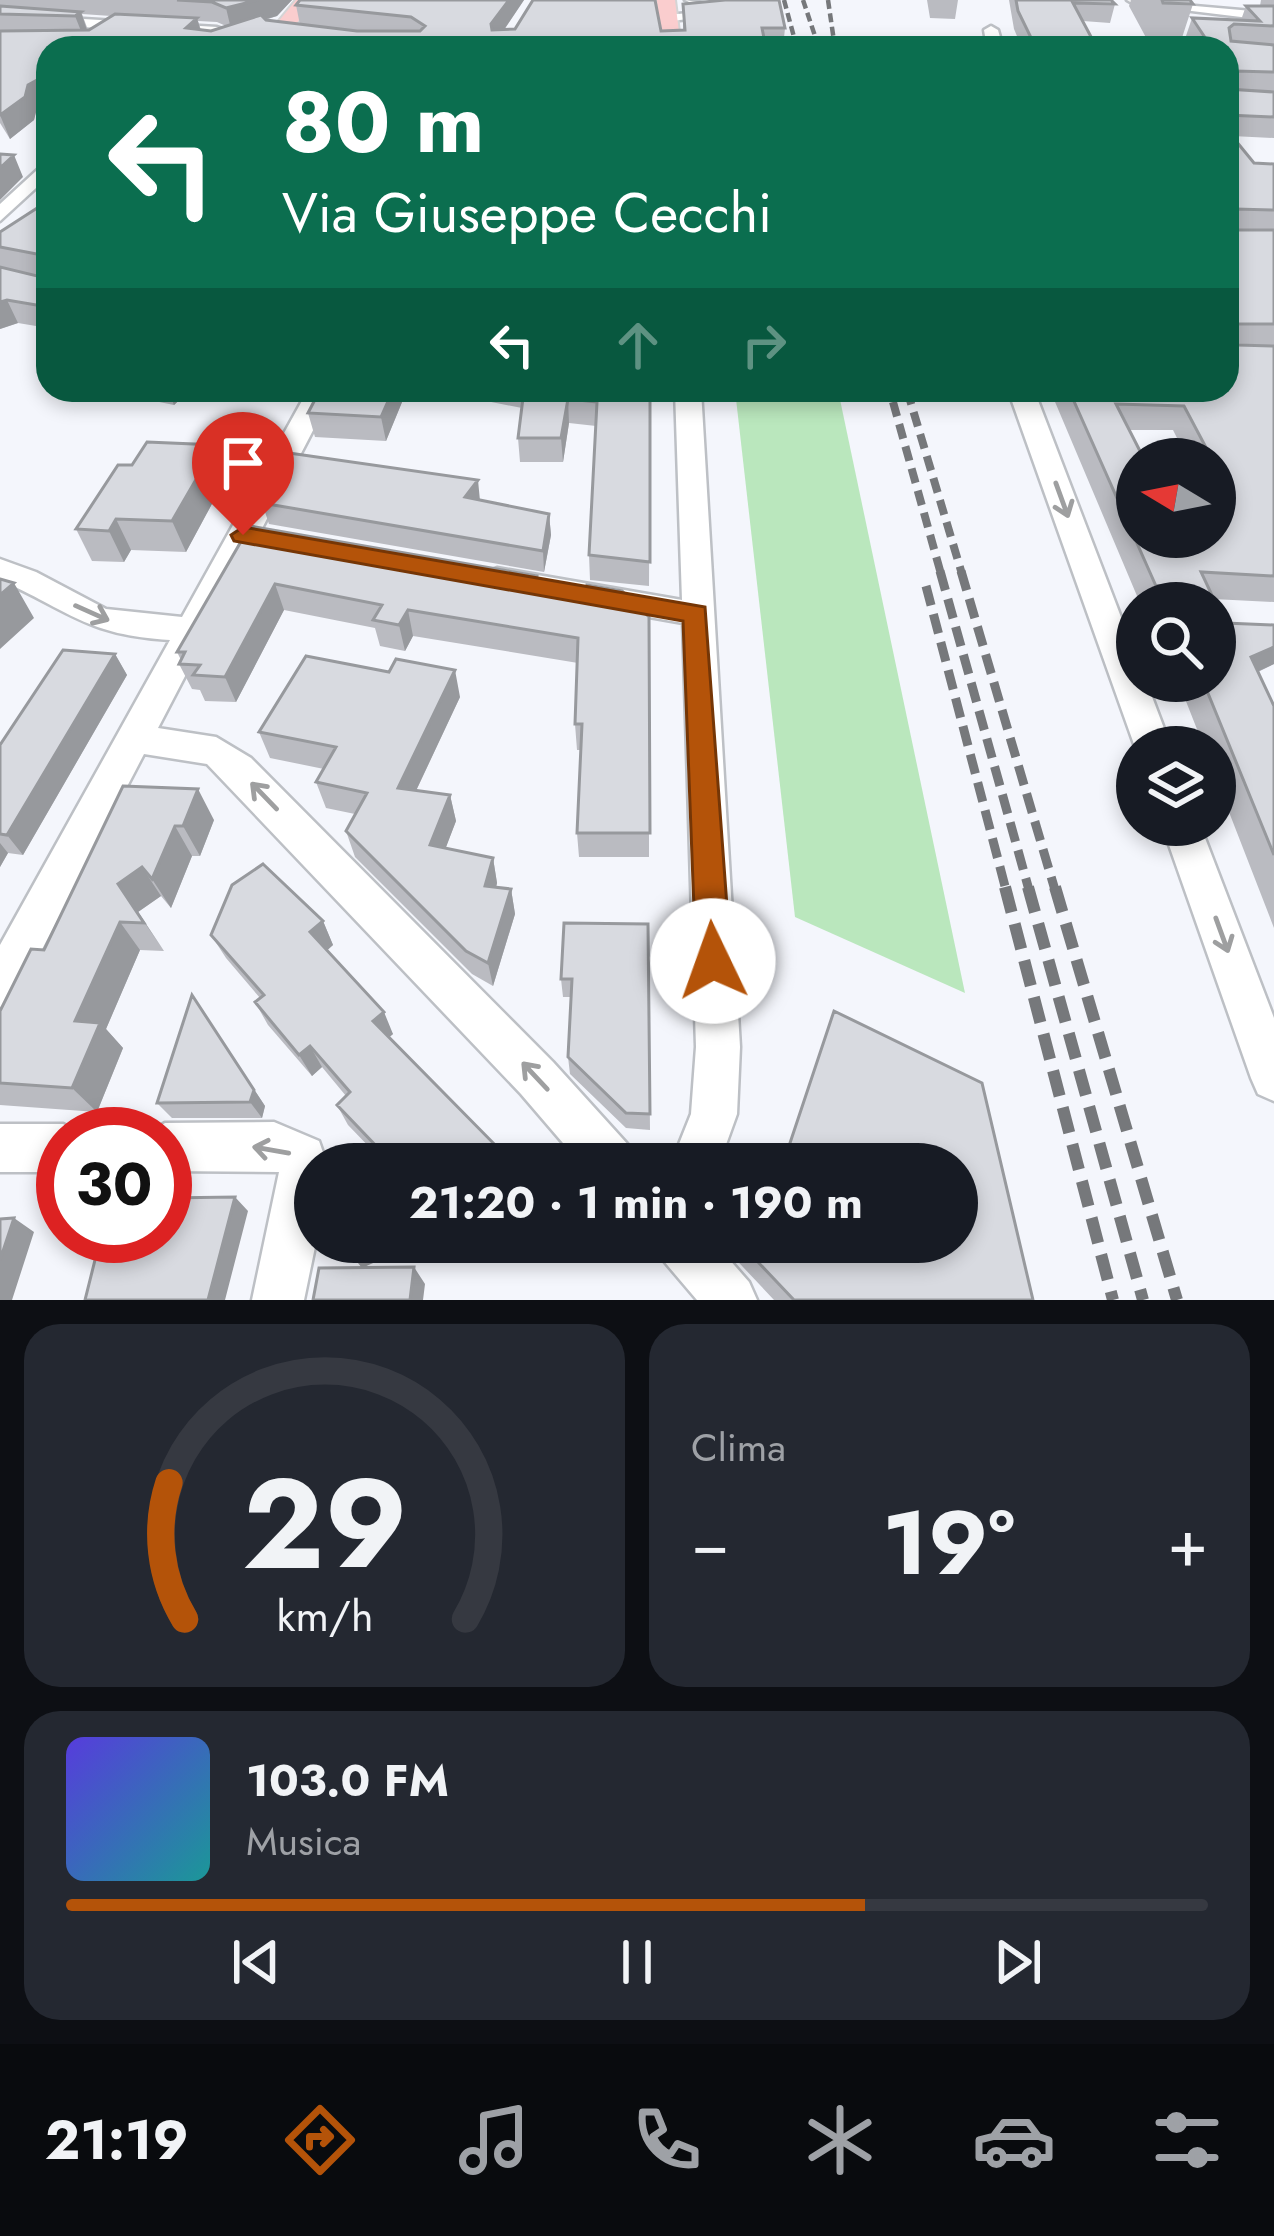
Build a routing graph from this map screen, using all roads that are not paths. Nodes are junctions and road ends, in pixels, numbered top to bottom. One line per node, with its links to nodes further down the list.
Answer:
1 (307, 0): 11 (main road)
2 (649, 0): 5 (street)
3 (692, 0): 5 (street)
4 (1134, 0): 8 (street)
5 (666, 6): 15 (main road)
6 (1192, 17): 8 (street)
7 (0, 18): 9 (street)
8 (1274, 19)
9 (40, 20): 10 (street); 16 (street)
10 (118, 25): 11 (street); 12 (street)
11 (259, 33): 13 (street); 14 (main road)
12 (102, 36)
13 (248, 36)
14 (290, 36)
15 (670, 36)
16 (4, 43)
17 (36, 174): 18 (street)
18 (0, 215)
19 (317, 402): 26 (street)
20 (688, 402): 25 (street)
21 (1026, 402): 24 (street, one-way to 24)
22 (0, 569): 26 (street, one-way to 26)
23 (476, 576): 25 (street)
24 (1116, 609)
25 (696, 614): 32 (street)
26 (192, 629): 27 (street)
27 (134, 738): 29 (street); 31 (street, one-way to 27)
28 (1189, 846): 30 (street, one-way to 30)
29 (0, 987)
30 (1274, 1078)
31 (595, 1143)
32 (703, 1143)
33 (192, 1147): 38 (street, one-way to 33)
34 (0, 1148): 35 (street)
35 (36, 1148)
36 (696, 1263): 37 (street)
37 (720, 1294)
38 (278, 1300)

